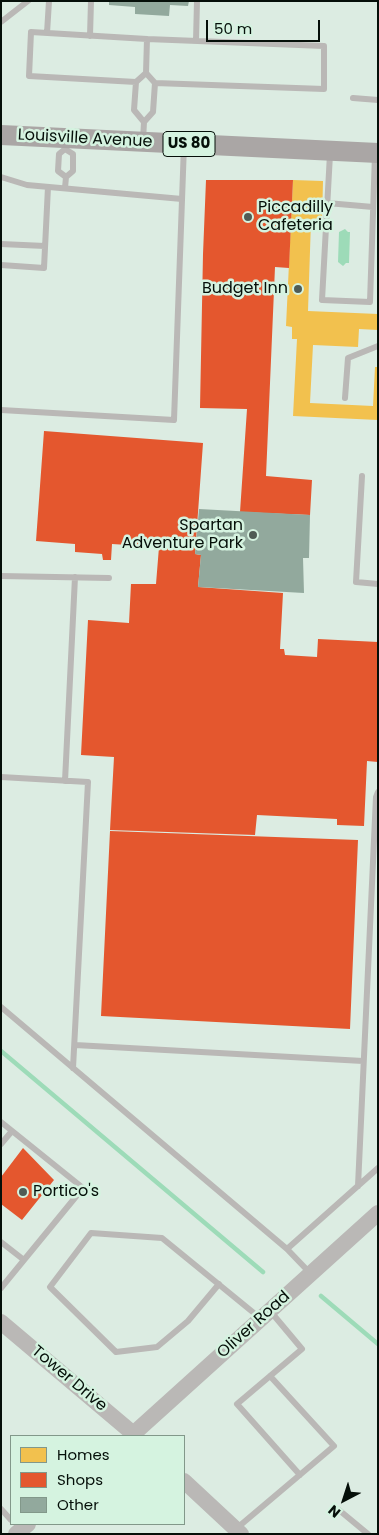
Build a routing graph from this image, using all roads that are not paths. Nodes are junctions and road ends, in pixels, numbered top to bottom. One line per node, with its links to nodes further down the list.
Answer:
1 (28, 1): 5 (lane)
2 (49, 1): 6 (lane)
3 (91, 1): 7 (lane)
4 (197, 1): 9 (lane)
5 (1, 22)
6 (47, 33): 7 (lane); 11 (lane)
7 (90, 36): 8 (lane)
8 (147, 39): 9 (lane); 10 (lane)
9 (196, 41): 12 (lane)
10 (146, 73): 11 (lane); 12 (lane)
11 (136, 82): 15 (lane)
12 (155, 83): 15 (lane)
13 (353, 98): 14 (lane)
14 (378, 100)
15 (144, 122): 17 (lane)
16 (1, 135): 18 (main road, Louisville Avenue / US 80)
17 (143, 142): 18 (main road, Louisville Avenue / US 80); 19 (main road, Louisville Avenue / US 80)
18 (65, 144): 22 (lane); 22 (lane)
19 (184, 144): 20 (main road, Louisville Avenue / US 80); 27 (lane)
20 (330, 151): 21 (main road, Louisville Avenue / US 80); 28 (lane)
21 (377, 153): 26 (lane)
22 (66, 177): 25 (lane)
23 (1, 178): 24 (lane)
24 (48, 186): 25 (lane); 31 (lane)
25 (65, 188): 27 (lane)
26 (376, 194): 29 (lane)
27 (182, 199): 35 (lane)
28 (327, 204): 29 (lane); 29 (lane)
29 (374, 207)
30 (1, 244): 31 (lane)
31 (45, 246): 32 (lane)
32 (1, 265)
33 (378, 346): 34 (lane)
34 (345, 398)
35 (1, 410)
36 (362, 476): 40 (lane)
37 (1, 576): 38 (lane)
38 (75, 577): 39 (lane); 42 (lane)
39 (109, 578)
40 (378, 584)
41 (1, 777): 42 (lane)
42 (65, 781): 45 (lane)
43 (378, 792): 46 (lane)
44 (1, 1007): 47 (lane)
45 (75, 1045): 46 (lane); 47 (lane)
46 (363, 1061): 52 (lane)
47 (73, 1068): 55 (lane)
48 (1, 1122): 49 (lane)
49 (12, 1131): 50 (lane); 56 (lane)
50 (1, 1144)
51 (378, 1168): 52 (lane)
52 (358, 1186): 55 (lane)
53 (378, 1213): 57 (street, Oliver Road)
54 (1, 1242): 56 (lane)
55 (287, 1249): 57 (lane)
56 (24, 1260): 59 (lane)
57 (311, 1274): 60 (street, Oliver Road)
58 (219, 1284): 58 (lane); 60 (lane)
59 (1, 1288)
60 (265, 1315): 62 (lane); 63 (street, Oliver Road)
61 (1, 1322): 63 (street, Tower Drive)
62 (270, 1376): 64 (lane); 64 (lane)
63 (134, 1435)
64 (300, 1474): 69 (lane)
65 (185, 1482): 69 (street)
66 (1, 1509): 68 (lane)
67 (339, 1510): 70 (lane)
68 (10, 1518)
69 (238, 1532)
70 (368, 1534)

